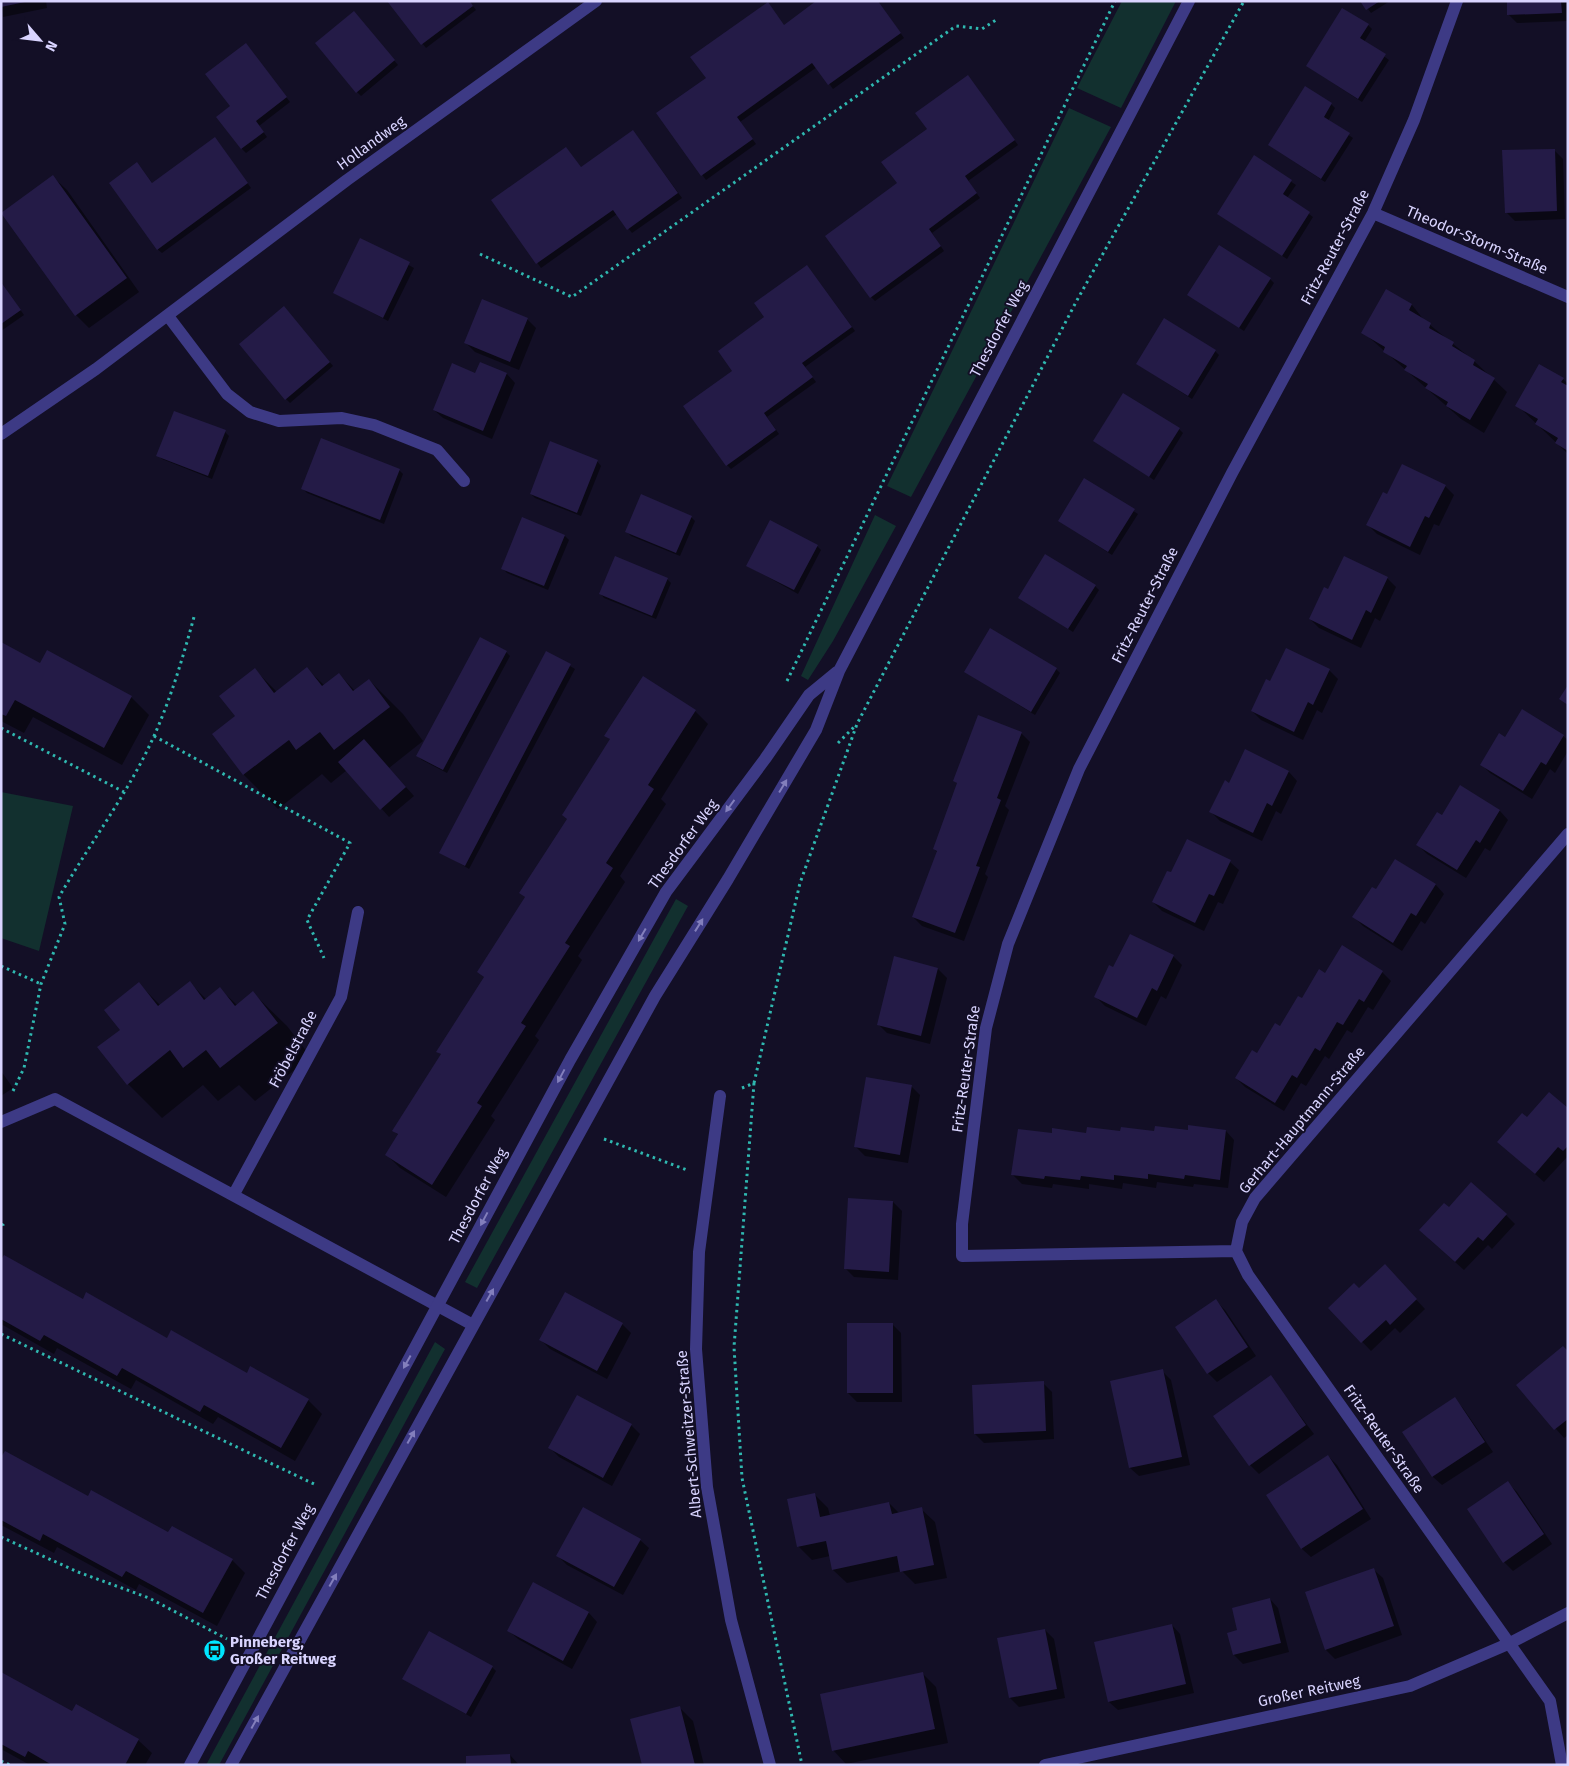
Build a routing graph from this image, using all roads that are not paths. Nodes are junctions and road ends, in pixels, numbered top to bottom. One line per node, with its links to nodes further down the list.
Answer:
1 (596, 1): 6 (street, Hollandweg)
2 (1189, 1): 9 (street, Thesdorfer Weg)
3 (1457, 1): 4 (street, Fritz-Reuter-Straße)
4 (1373, 212): 5 (street, Theodor-Storm-Straße); 15 (street, Fritz-Reuter-Straße)
5 (1568, 297)
6 (168, 316): 7 (street, Hollandweg); 8 (street)
7 (1, 434)
8 (464, 481)
9 (839, 671): 16 (street, Thesdorfer Weg, one-way to 16); 17 (street, Thesdorfer Weg, one-way to 9)
10 (1568, 834): 15 (street, Gerhart-Hauptmann-Straße)
11 (358, 912): 14 (street, Fröbelstraße)
12 (720, 1096): 22 (street, Albert-Schweitzer-Straße)
13 (1, 1122): 14 (street)
14 (234, 1194): 16 (street)
15 (1236, 1251): 19 (street, Fritz-Reuter-Straße)
16 (438, 1305): 17 (street); 20 (street, Thesdorfer Weg, one-way to 20)
17 (473, 1325): 21 (street, Thesdorfer Weg, one-way to 17)
18 (1568, 1613): 19 (street, Großer Reitweg)
19 (1508, 1644): 23 (street, Großer Reitweg); 24 (street, Fritz-Reuter-Straße)
20 (190, 1765)
21 (231, 1765)
22 (770, 1765)
23 (1046, 1765)
24 (1562, 1765)

